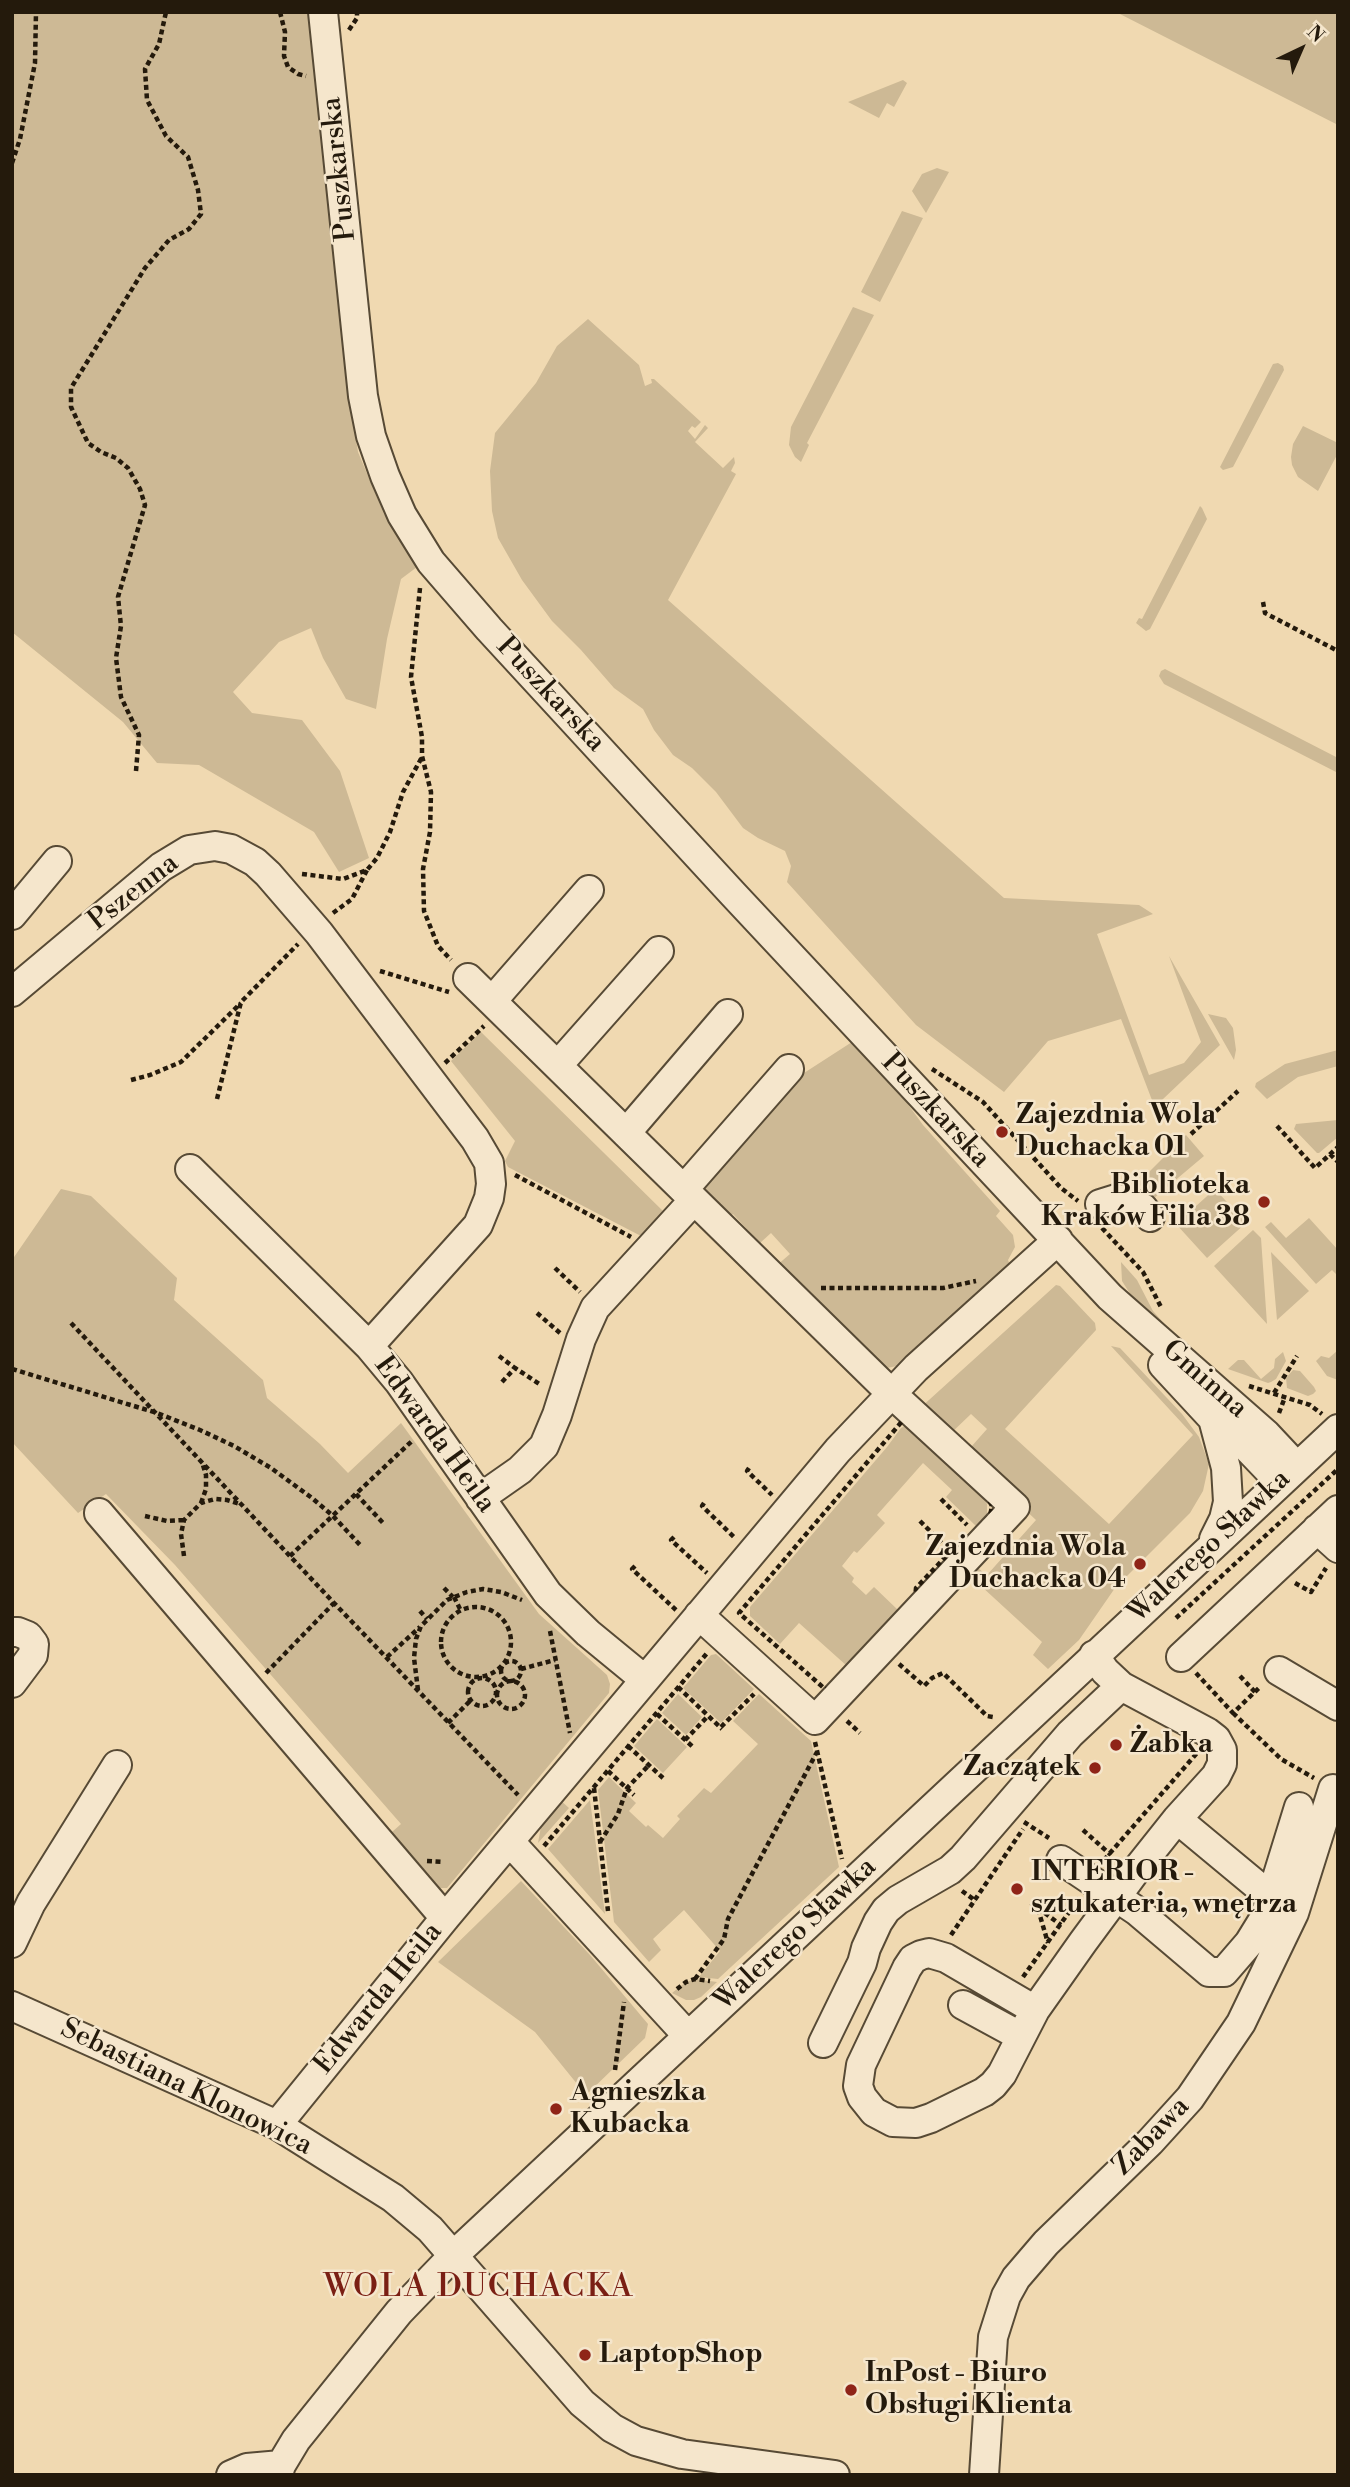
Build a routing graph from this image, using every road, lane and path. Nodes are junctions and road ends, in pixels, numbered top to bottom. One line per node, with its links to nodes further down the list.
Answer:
1 (36, 12): 8 (path)
2 (166, 12): 13 (path)
3 (281, 12): 7 (path)
4 (323, 12): 9 (street, Puszkarska)
5 (357, 12): 6 (path)
6 (348, 41)
7 (315, 77)
8 (12, 163)
9 (431, 562): 12 (path); 45 (street, Puszkarska)
10 (1263, 601): 11 (path)
11 (1338, 650)
12 (422, 756): 15 (path); 22 (path)
13 (136, 771)
14 (57, 861): 18 (street)
15 (367, 870): 16 (path); 19 (path)
16 (268, 874): 19 (street); 23 (street, Pszenna)
17 (589, 890): 25 (street)
18 (12, 915)
19 (314, 928): 21 (street); 24 (path)
20 (659, 951): 27 (street)
21 (340, 962): 22 (path); 30 (street)
22 (468, 978): 25 (street)
23 (12, 992)
24 (241, 1002): 31 (path); 33 (path)
25 (496, 1006): 27 (street); 30 (path)
26 (728, 1014): 35 (street)
27 (558, 1065): 35 (street)
28 (927, 1065): 43 (path)
29 (789, 1069): 42 (street)
30 (429, 1078): 40 (street)
31 (131, 1080)
32 (1238, 1091): 36 (path)
33 (217, 1099)
34 (1277, 1126): 38 (path)
35 (626, 1133): 42 (street)
36 (1191, 1134)
37 (1338, 1147): 38 (path)
38 (1330, 1154): 39 (path)
39 (1338, 1162)
40 (489, 1163): 46 (path); 57 (street, Edwarda Heila)
41 (190, 1168): 57 (street)
42 (689, 1194): 46 (street); 65 (street)
43 (1092, 1206): 44 (street)
44 (1150, 1217)
45 (1058, 1240): 51 (street, Gminna); 65 (street, Edwarda Heila)
46 (648, 1250): 76 (street)
47 (1125, 1252): 54 (path)
48 (555, 1268): 52 (path)
49 (982, 1279): 50 (path)
50 (810, 1285)
51 (1110, 1297): 69 (street, Gminna); 74 (street, Gminna)
52 (588, 1300)
53 (537, 1313): 56 (path)
54 (1169, 1316)
55 (71, 1323): 68 (path)
56 (562, 1335)
57 (369, 1346): 76 (street, Edwarda Heila)
58 (499, 1356): 60 (path)
59 (1297, 1356): 66 (path)
60 (515, 1368): 62 (path); 64 (path)
61 (12, 1369): 68 (path)
62 (502, 1382)
63 (1239, 1382): 66 (path)
64 (544, 1387)
65 (891, 1393): 108 (street, Edwarda Heila); 108 (street)
66 (1274, 1393): 67 (path)
67 (1317, 1410)
68 (156, 1413): 72 (path); 85 (path)
69 (1213, 1419): 74 (street, Gminna); 94 (street, Gminna)
70 (1338, 1429): 74 (street, Walerego Sławka)
71 (416, 1437): 75 (path)
72 (202, 1461): 79 (path); 81 (path)
73 (749, 1468): 78 (path)
74 (1288, 1474): 94 (street, Walerego Sławka)
75 (356, 1494): 85 (path); 88 (path)
76 (480, 1497): 123 (street, Edwarda Heila)
77 (941, 1499): 90 (path)
78 (777, 1500)
79 (201, 1503): 81 (path); 86 (path)
80 (704, 1503): 92 (path)
81 (243, 1505): 98 (path)
82 (1338, 1510): 89 (street)
83 (99, 1513): 130 (street)
84 (145, 1516): 86 (path)
85 (333, 1516): 93 (path); 98 (path)
86 (184, 1520): 97 (path)
87 (920, 1521): 95 (path)
88 (384, 1524)
89 (1317, 1529): 96 (street); 100 (street)
90 (976, 1532): 95 (path); 95 (path)
91 (674, 1537): 101 (path)
92 (741, 1543)
93 (361, 1546)
94 (1210, 1548): 114 (street, Walerego Sławka)
95 (951, 1551)
96 (1335, 1553): 100 (path)
97 (184, 1556)
98 (290, 1556): 105 (path)
99 (635, 1566): 108 (path)
100 (1273, 1571): 116 (street)
101 (712, 1578)
102 (444, 1588): 103 (path)
103 (453, 1597): 104 (path); 106 (path); 109 (path)
104 (524, 1601)
105 (334, 1604): 115 (path); 130 (path)
106 (460, 1609): 118 (path); 122 (path)
107 (420, 1611): 109 (path)
108 (690, 1615): 123 (street, Edwarda Heila)
109 (428, 1619): 111 (path)
110 (546, 1623): 117 (path)
111 (421, 1626): 115 (path); 131 (path)
112 (12, 1632): 125 (street)
113 (712, 1646): 128 (path)
114 (1094, 1654): 127 (street); 191 (street, Walerego Sławka)
115 (387, 1657): 131 (path)
116 (1181, 1657): 136 (path)
117 (555, 1660): 119 (path); 148 (path)
118 (504, 1664): 119 (path); 122 (path); 124 (path)
119 (521, 1669): 124 (path)
120 (1279, 1671): 132 (path); 135 (street)
121 (1240, 1676): 132 (path)
122 (479, 1678): 133 (path); 134 (path)
123 (644, 1679): 166 (street, Edwarda Heila)
124 (512, 1681): 133 (path); 133 (path)
125 (12, 1683)
126 (924, 1686): 139 (path)
127 (1121, 1686): 145 (street); 163 (street)
128 (678, 1688): 137 (path); 138 (path)
129 (759, 1688): 142 (path)
130 (249, 1689): 179 (street)
131 (419, 1691): 141 (path)
132 (1255, 1692): 136 (path)
133 (497, 1693): 134 (path)
134 (471, 1700): 141 (path)
135 (1338, 1706)
136 (1233, 1713): 158 (path)
137 (657, 1714): 147 (path); 149 (path)
138 (708, 1716): 142 (path); 147 (path)
139 (1003, 1717)
140 (844, 1718): 144 (path)
141 (448, 1723): 160 (path)
142 (716, 1723): 143 (path)
143 (711, 1728)
144 (860, 1733)
145 (1212, 1736): 164 (street); 170 (path)
146 (814, 1737): 151 (path)
147 (685, 1740): 150 (path)
148 (572, 1744)
149 (628, 1746): 153 (path); 154 (path)
150 (693, 1747)
151 (817, 1752): 171 (path); 185 (path)
152 (117, 1765): 182 (street)
153 (649, 1765): 155 (path); 157 (path)
154 (608, 1771): 156 (path); 157 (path)
155 (663, 1777)
156 (594, 1787): 167 (path); 168 (path)
157 (627, 1788): 159 (path); 167 (path)
158 (1333, 1789): 201 (street, Zabawa)
159 (634, 1795)
160 (524, 1801)
161 (1299, 1807): 174 (street)
162 (1035, 1814): 163 (path)
163 (1017, 1816): 169 (path); 183 (path); 193 (street)
164 (1177, 1819): 173 (street); 174 (street)
165 (1083, 1830): 170 (path)
166 (510, 1842): 179 (street, Edwarda Heila); 184 (street)
167 (600, 1842): 178 (path)
168 (541, 1849)
169 (1056, 1849): 175 (street)
170 (1110, 1854): 172 (path); 173 (path)
171 (844, 1867)
172 (1097, 1869)
173 (1134, 1873): 175 (street)
174 (1272, 1897): 175 (street)
175 (1116, 1898): 181 (street)
176 (1031, 1903): 177 (path)
177 (1038, 1908): 180 (path); 181 (path)
178 (608, 1912)
179 (445, 1918): 195 (street, Edwarda Heila)
180 (1048, 1942)
181 (1083, 1942): 190 (street)
182 (12, 1943)
183 (937, 1954): 190 (street); 192 (street)
184 (622, 1964): 191 (street); 194 (path)
185 (695, 1979): 186 (path); 187 (path)
186 (717, 1982)
187 (673, 1993)
188 (963, 2005): 192 (street)
189 (12, 2006): 195 (street, Sebastiana Klonowica)
190 (1035, 2010): 192 (street)
191 (688, 2036): 196 (street, Walerego Sławka)
192 (1020, 2036)
193 (823, 2043)
194 (613, 2082)
195 (277, 2125): 196 (street, Sebastiana Klonowica)
196 (454, 2255): 197 (street, Walerego Sławka); 198 (street, Sebastiana Klonowica)
197 (280, 2470): 199 (street)
198 (752, 2470): 200 (street, Sebastiana Klonowica)
199 (231, 2475)
200 (835, 2475)
201 (984, 2475)

